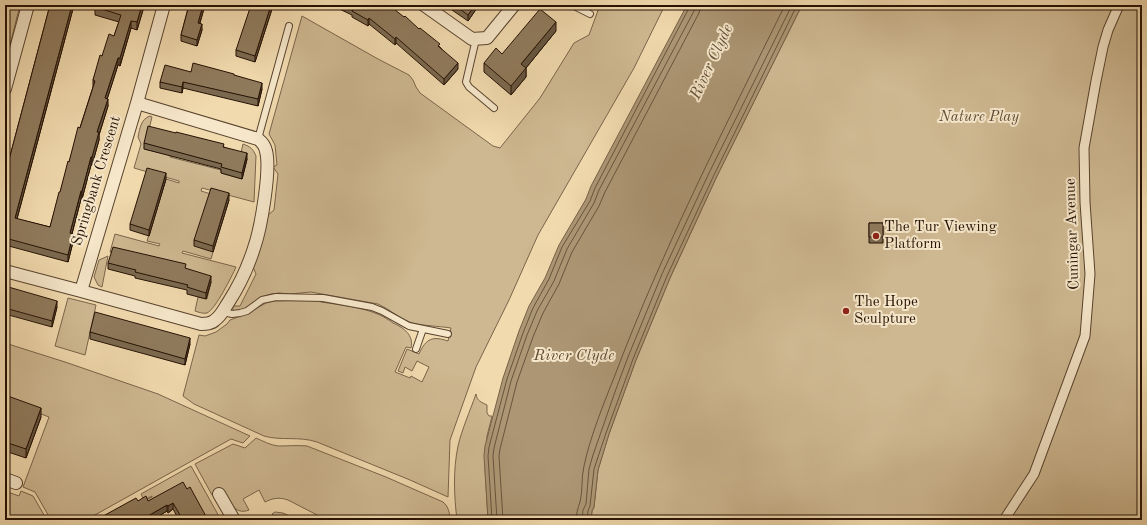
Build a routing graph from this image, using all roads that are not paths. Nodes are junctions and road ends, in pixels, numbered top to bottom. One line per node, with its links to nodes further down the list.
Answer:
1 (28, 5): 10 (street)
2 (164, 5): 12 (street, Springbank Crescent)
3 (424, 5): 9 (street)
4 (514, 5): 9 (street)
5 (572, 5): 7 (lane)
6 (1119, 5): 23 (street, Cuningar Avenue)
7 (590, 14)
8 (289, 26): 14 (lane)
9 (476, 39): 13 (lane)
10 (9, 58): 11 (street)
11 (6, 81)
12 (137, 102): 14 (street); 16 (street, Springbank Crescent)
13 (494, 108)
14 (258, 139): 17 (street)
15 (5, 271): 16 (street)
16 (81, 291): 17 (street)
17 (223, 312): 18 (lane)
18 (423, 329): 19 (lane); 20 (lane)
19 (448, 334)
20 (416, 349)
21 (219, 494): 22 (street)
22 (234, 520)
23 (1004, 520)

